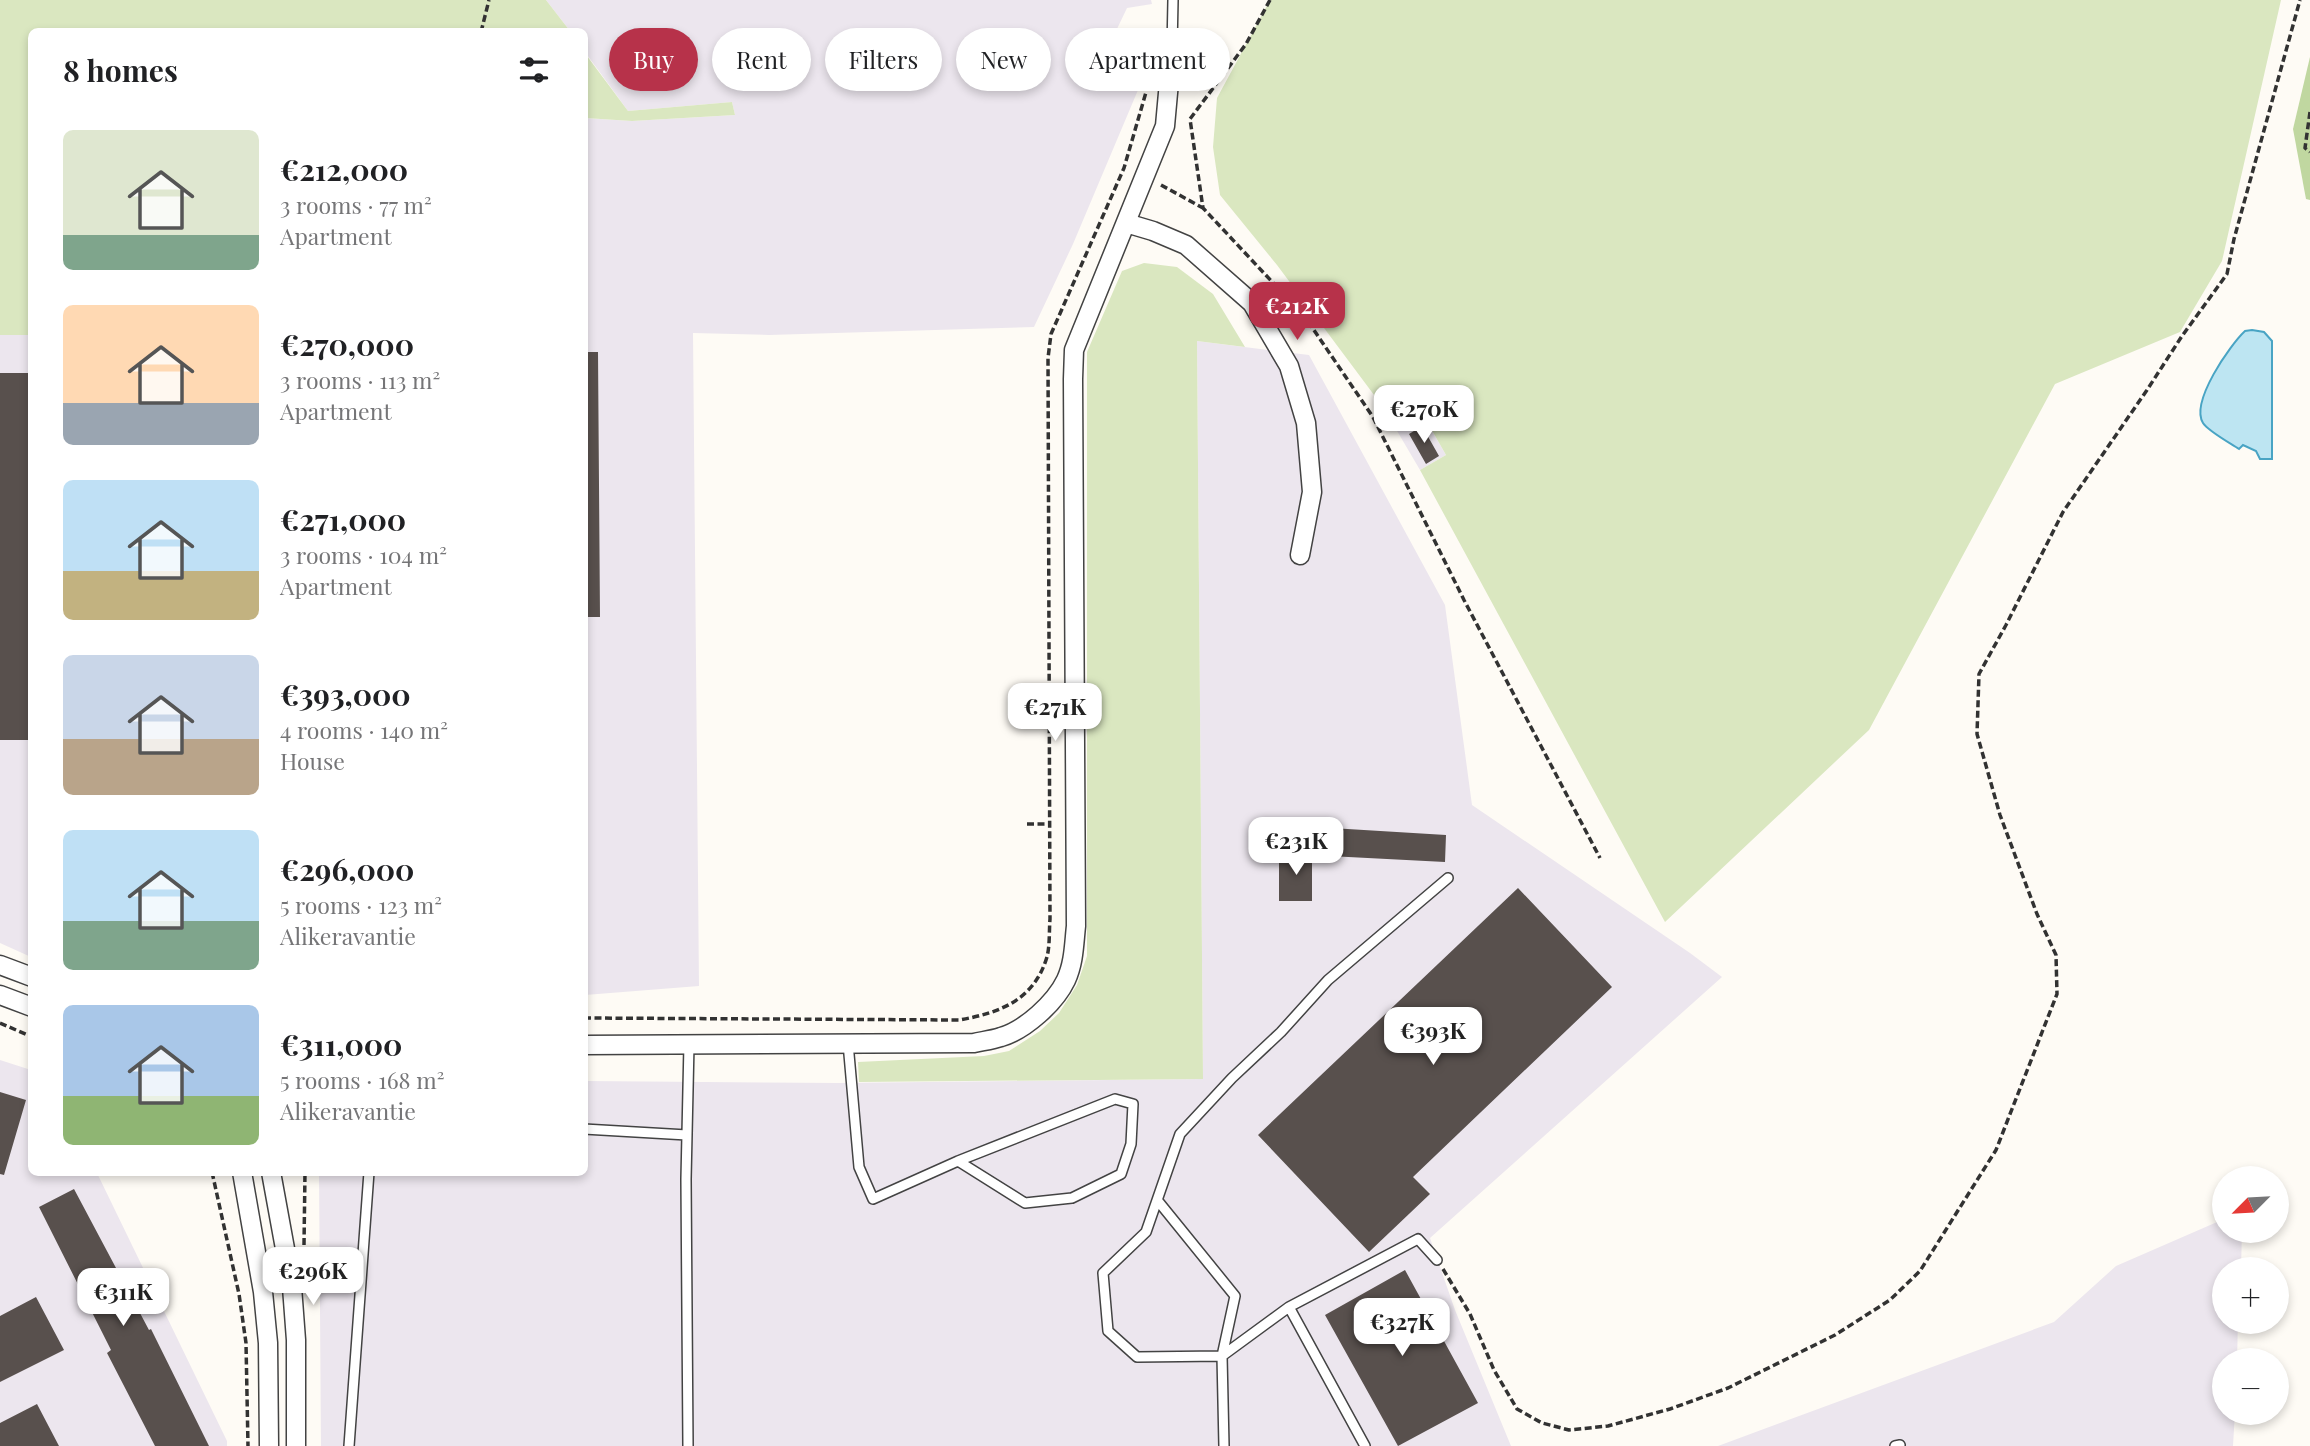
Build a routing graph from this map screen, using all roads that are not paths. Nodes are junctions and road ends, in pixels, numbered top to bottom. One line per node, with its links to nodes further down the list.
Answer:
1 (1173, 0): 2 (lane)
2 (1172, 28)
3 (1168, 91): 4 (street)
4 (1126, 223): 5 (street); 11 (street)
5 (1300, 555)
6 (1448, 878): 20 (lane)
7 (0, 965): 8 (street)
8 (28, 976)
9 (0, 995): 10 (street)
10 (28, 1006)
11 (848, 1043): 12 (street); 16 (lane)
12 (689, 1044): 13 (street); 15 (lane)
13 (588, 1045)
14 (588, 1129): 15 (lane)
15 (687, 1135): 27 (lane)
16 (958, 1161): 16 (lane)
17 (243, 1176): 24 (street)
18 (272, 1176): 25 (street)
19 (369, 1176): 26 (lane)
20 (1158, 1200): 23 (lane); 23 (lane)
21 (1437, 1260): 22 (lane)
22 (1289, 1307): 23 (lane); 29 (lane)
23 (1222, 1356): 28 (lane)
24 (269, 1446)
25 (296, 1446)
26 (349, 1446)
27 (688, 1446)
28 (1224, 1446)
29 (1365, 1446)

